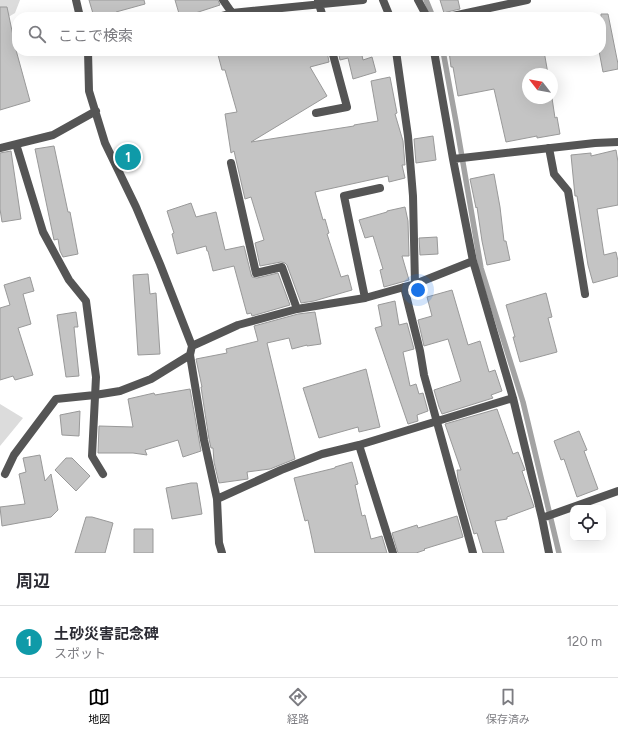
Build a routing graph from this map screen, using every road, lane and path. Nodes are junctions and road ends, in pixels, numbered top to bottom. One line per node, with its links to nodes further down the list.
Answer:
1 (76, 0): 8 (street)
2 (223, 0): 9 (street)
3 (363, 0): 7 (street)
4 (383, 0): 12 (street)
5 (418, 0): 13 (street)
6 (527, 0): 14 (street)
7 (319, 2): 10 (street); 11 (street)
8 (79, 12)
9 (231, 12)
10 (240, 12)
11 (322, 12)
12 (388, 12)
13 (424, 12)
14 (471, 12)
15 (88, 56): 19 (street)
16 (333, 56): 20 (street)
17 (397, 56): 29 (street)
18 (435, 56): 25 (street)
19 (96, 111): 22 (street); 34 (street)
20 (316, 113)
21 (618, 142): 24 (street)
22 (16, 144): 23 (street); 36 (street)
23 (0, 148)
24 (549, 148): 25 (street); 31 (street)
25 (453, 159): 28 (street)
26 (231, 163): 33 (street)
27 (380, 188): 32 (street)
28 (473, 261): 29 (street); 37 (street)
29 (415, 284): 30 (street)
30 (404, 287): 32 (street); 38 (street)
31 (585, 294)
32 (365, 298): 33 (street)
33 (297, 309): 34 (street)
34 (192, 346): 35 (street)
35 (190, 355): 36 (street); 43 (street)
36 (95, 395): 40 (street); 41 (street)
37 (513, 398): 38 (street); 44 (street)
38 (437, 421): 39 (street); 45 (street)
39 (359, 445): 43 (street); 47 (street)
40 (5, 474)
41 (103, 474)
42 (618, 491): 44 (street)
43 (216, 499): 46 (street)
44 (542, 518): 48 (street)
45 (470, 552)
46 (222, 553)
47 (392, 553)
48 (549, 553)

